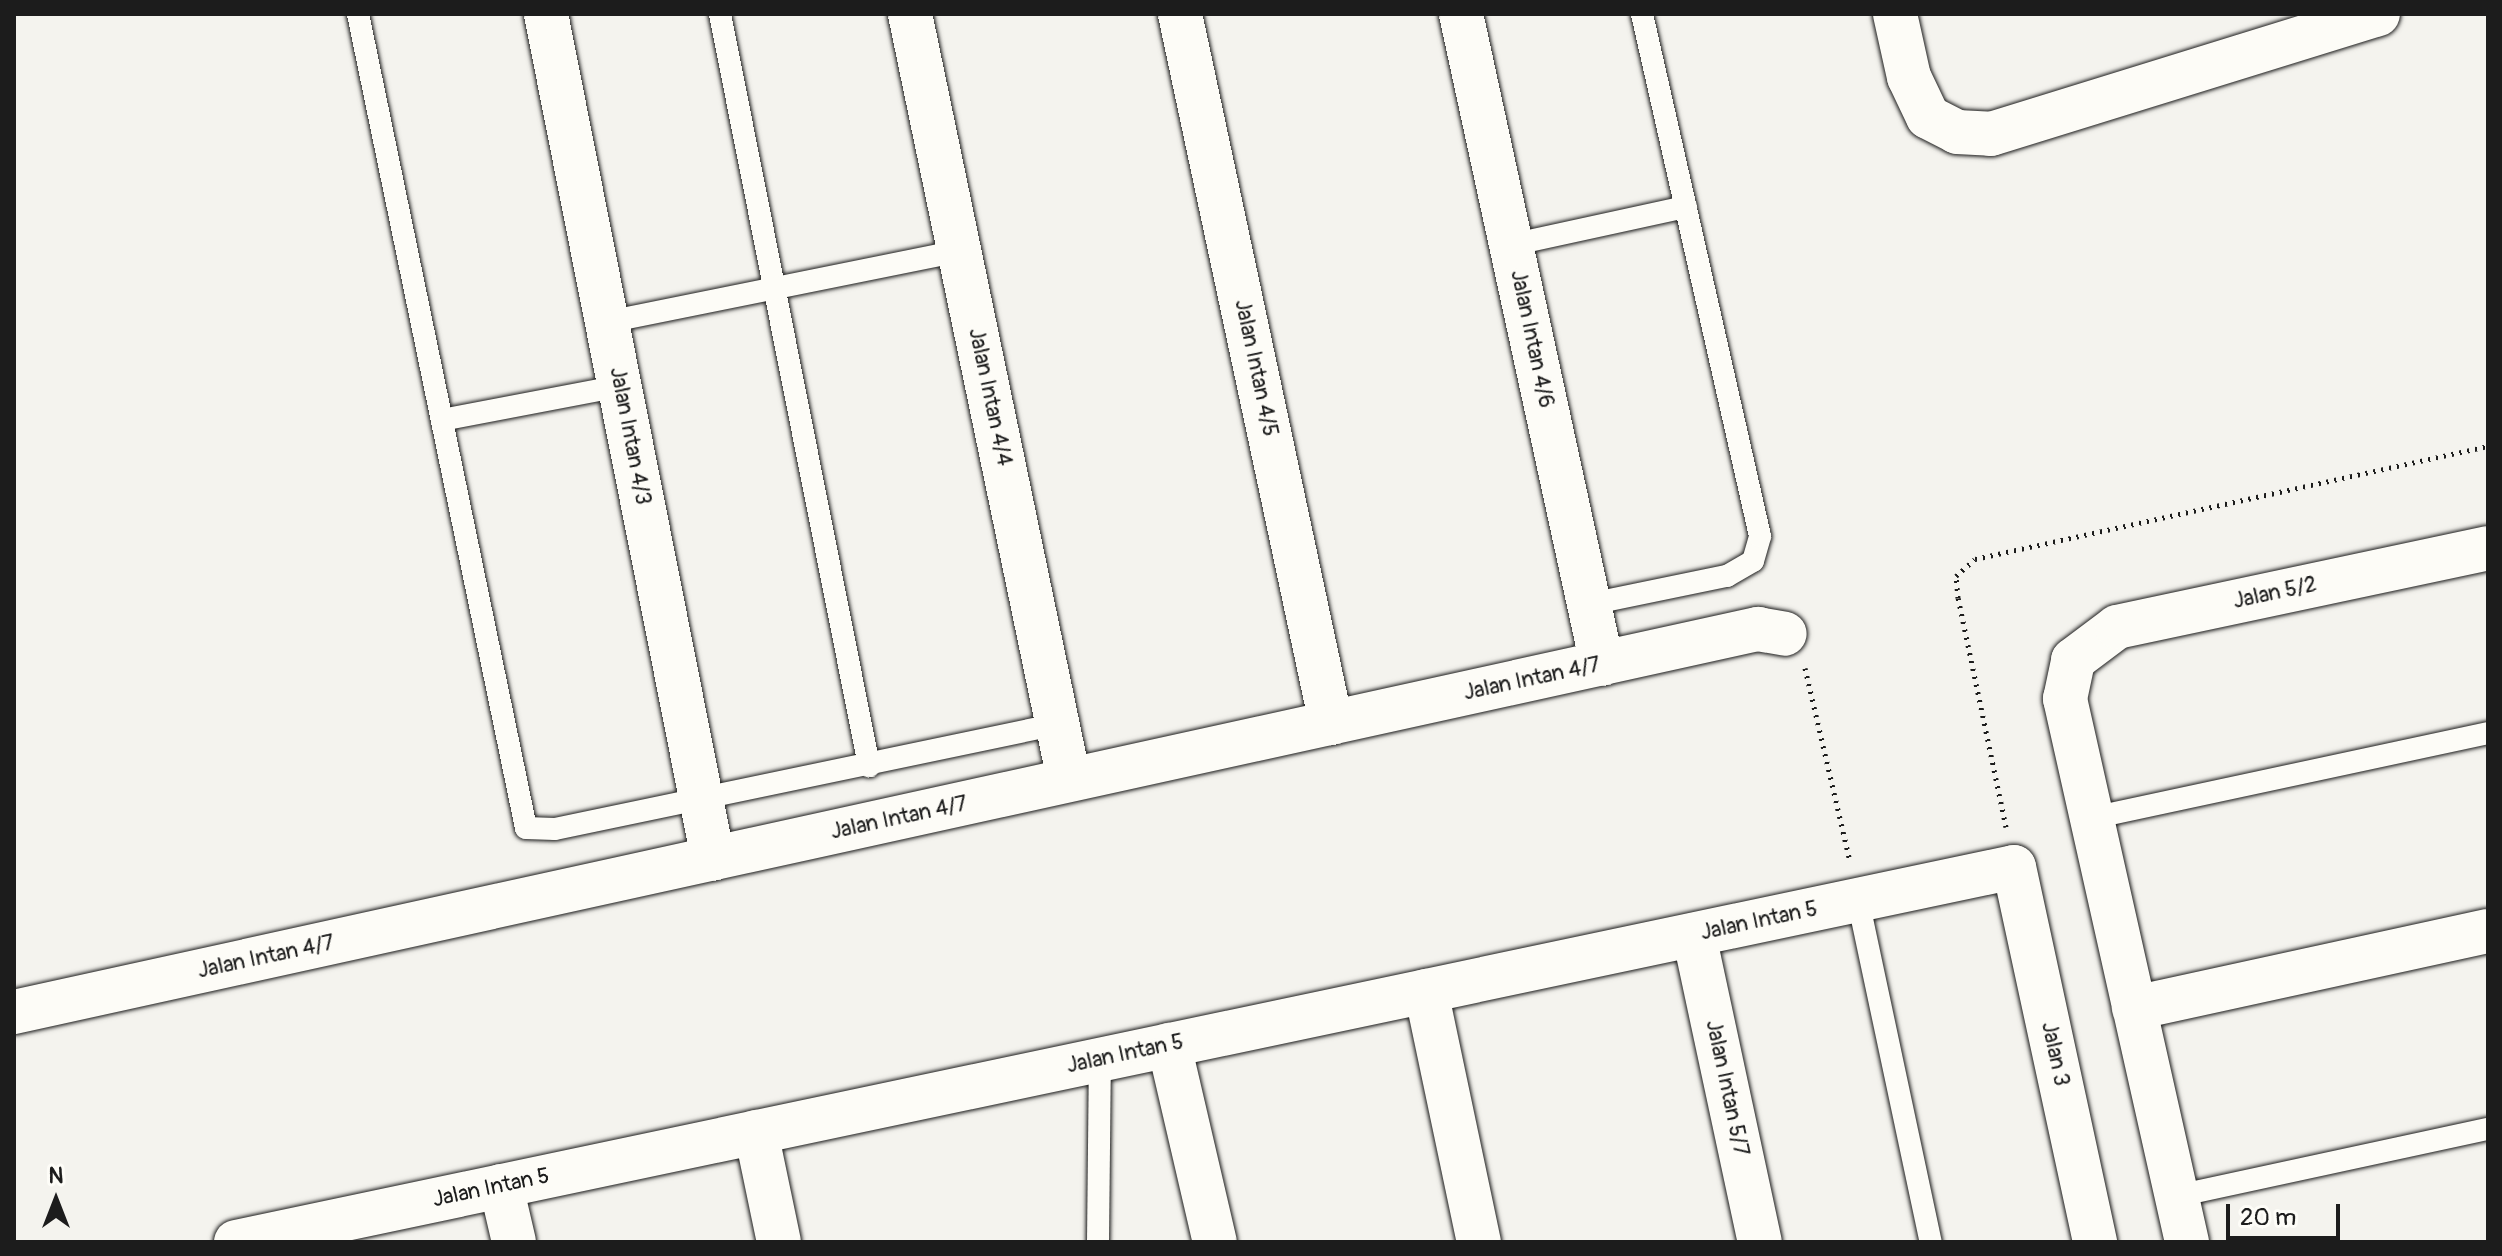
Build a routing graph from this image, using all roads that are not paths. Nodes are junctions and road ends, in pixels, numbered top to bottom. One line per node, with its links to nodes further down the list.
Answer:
1 (358, 14): 16 (lane)
2 (546, 14): 14 (street, Jalan Intan 4/3)
3 (720, 14): 13 (lane)
4 (910, 14): 12 (street, Jalan Intan 4/4)
5 (1180, 14): 21 (street, Jalan Intan 4/5)
6 (1461, 14): 11 (street, Jalan Intan 4/6)
7 (1642, 14): 10 (lane)
8 (1895, 14): 9 (street)
9 (2378, 14)
10 (1686, 207): 11 (lane); 18 (lane)
11 (1511, 245): 18 (street, Jalan Intan 4/6)
12 (959, 251): 13 (lane); 22 (street, Jalan Intan 4/4)
13 (772, 290): 14 (lane); 24 (lane)
14 (607, 322): 15 (street, Jalan Intan 4/3)
15 (620, 386): 16 (lane); 26 (street, Jalan Intan 4/3)
16 (442, 420): 26 (lane)
17 (2488, 548): 27 (street, Jalan 5/2)
18 (1590, 604): 20 (street, Jalan Intan 4/6)
19 (1785, 634): 20 (street, Jalan Intan 4/7)
20 (1602, 664): 21 (street, Jalan Intan 4/7)
21 (1331, 723): 25 (street, Jalan Intan 4/7)
22 (1058, 724): 24 (lane); 25 (street, Jalan Intan 4/4)
23 (2488, 733): 27 (lane)
24 (869, 766): 26 (lane)
25 (1069, 780): 28 (street, Jalan Intan 4/7)
26 (702, 799): 28 (street, Jalan Intan 4/3)
27 (2092, 818): 35 (street)
28 (713, 859): 34 (street, Jalan Intan 4/7)
29 (2014, 867): 30 (street, Jalan Intan 5); 50 (street, Jalan 3)
30 (1858, 900): 32 (street, Jalan Intan 5); 49 (lane)
31 (2488, 931): 35 (street)
32 (1694, 935): 33 (street, Jalan Intan 5); 48 (street, Jalan Intan 5/7)
33 (1426, 991): 36 (street, Jalan Intan 5); 47 (street)
34 (16, 1002)
35 (2134, 1008): 41 (street)
36 (1169, 1045): 37 (street, Jalan Intan 5); 46 (street)
37 (1100, 1060): 39 (street, Jalan Intan 5); 45 (lane)
38 (2488, 1129): 41 (lane)
39 (756, 1132): 40 (street, Jalan Intan 5); 44 (street)
40 (501, 1186): 42 (street, Jalan Intan 5); 43 (street)
41 (2177, 1196): 51 (street)
42 (245, 1241)
43 (514, 1242)
44 (779, 1242)
45 (1098, 1242)
46 (1215, 1242)
47 (1479, 1242)
48 (1760, 1242)
49 (1931, 1242)
50 (2095, 1242)
51 (2187, 1242)

